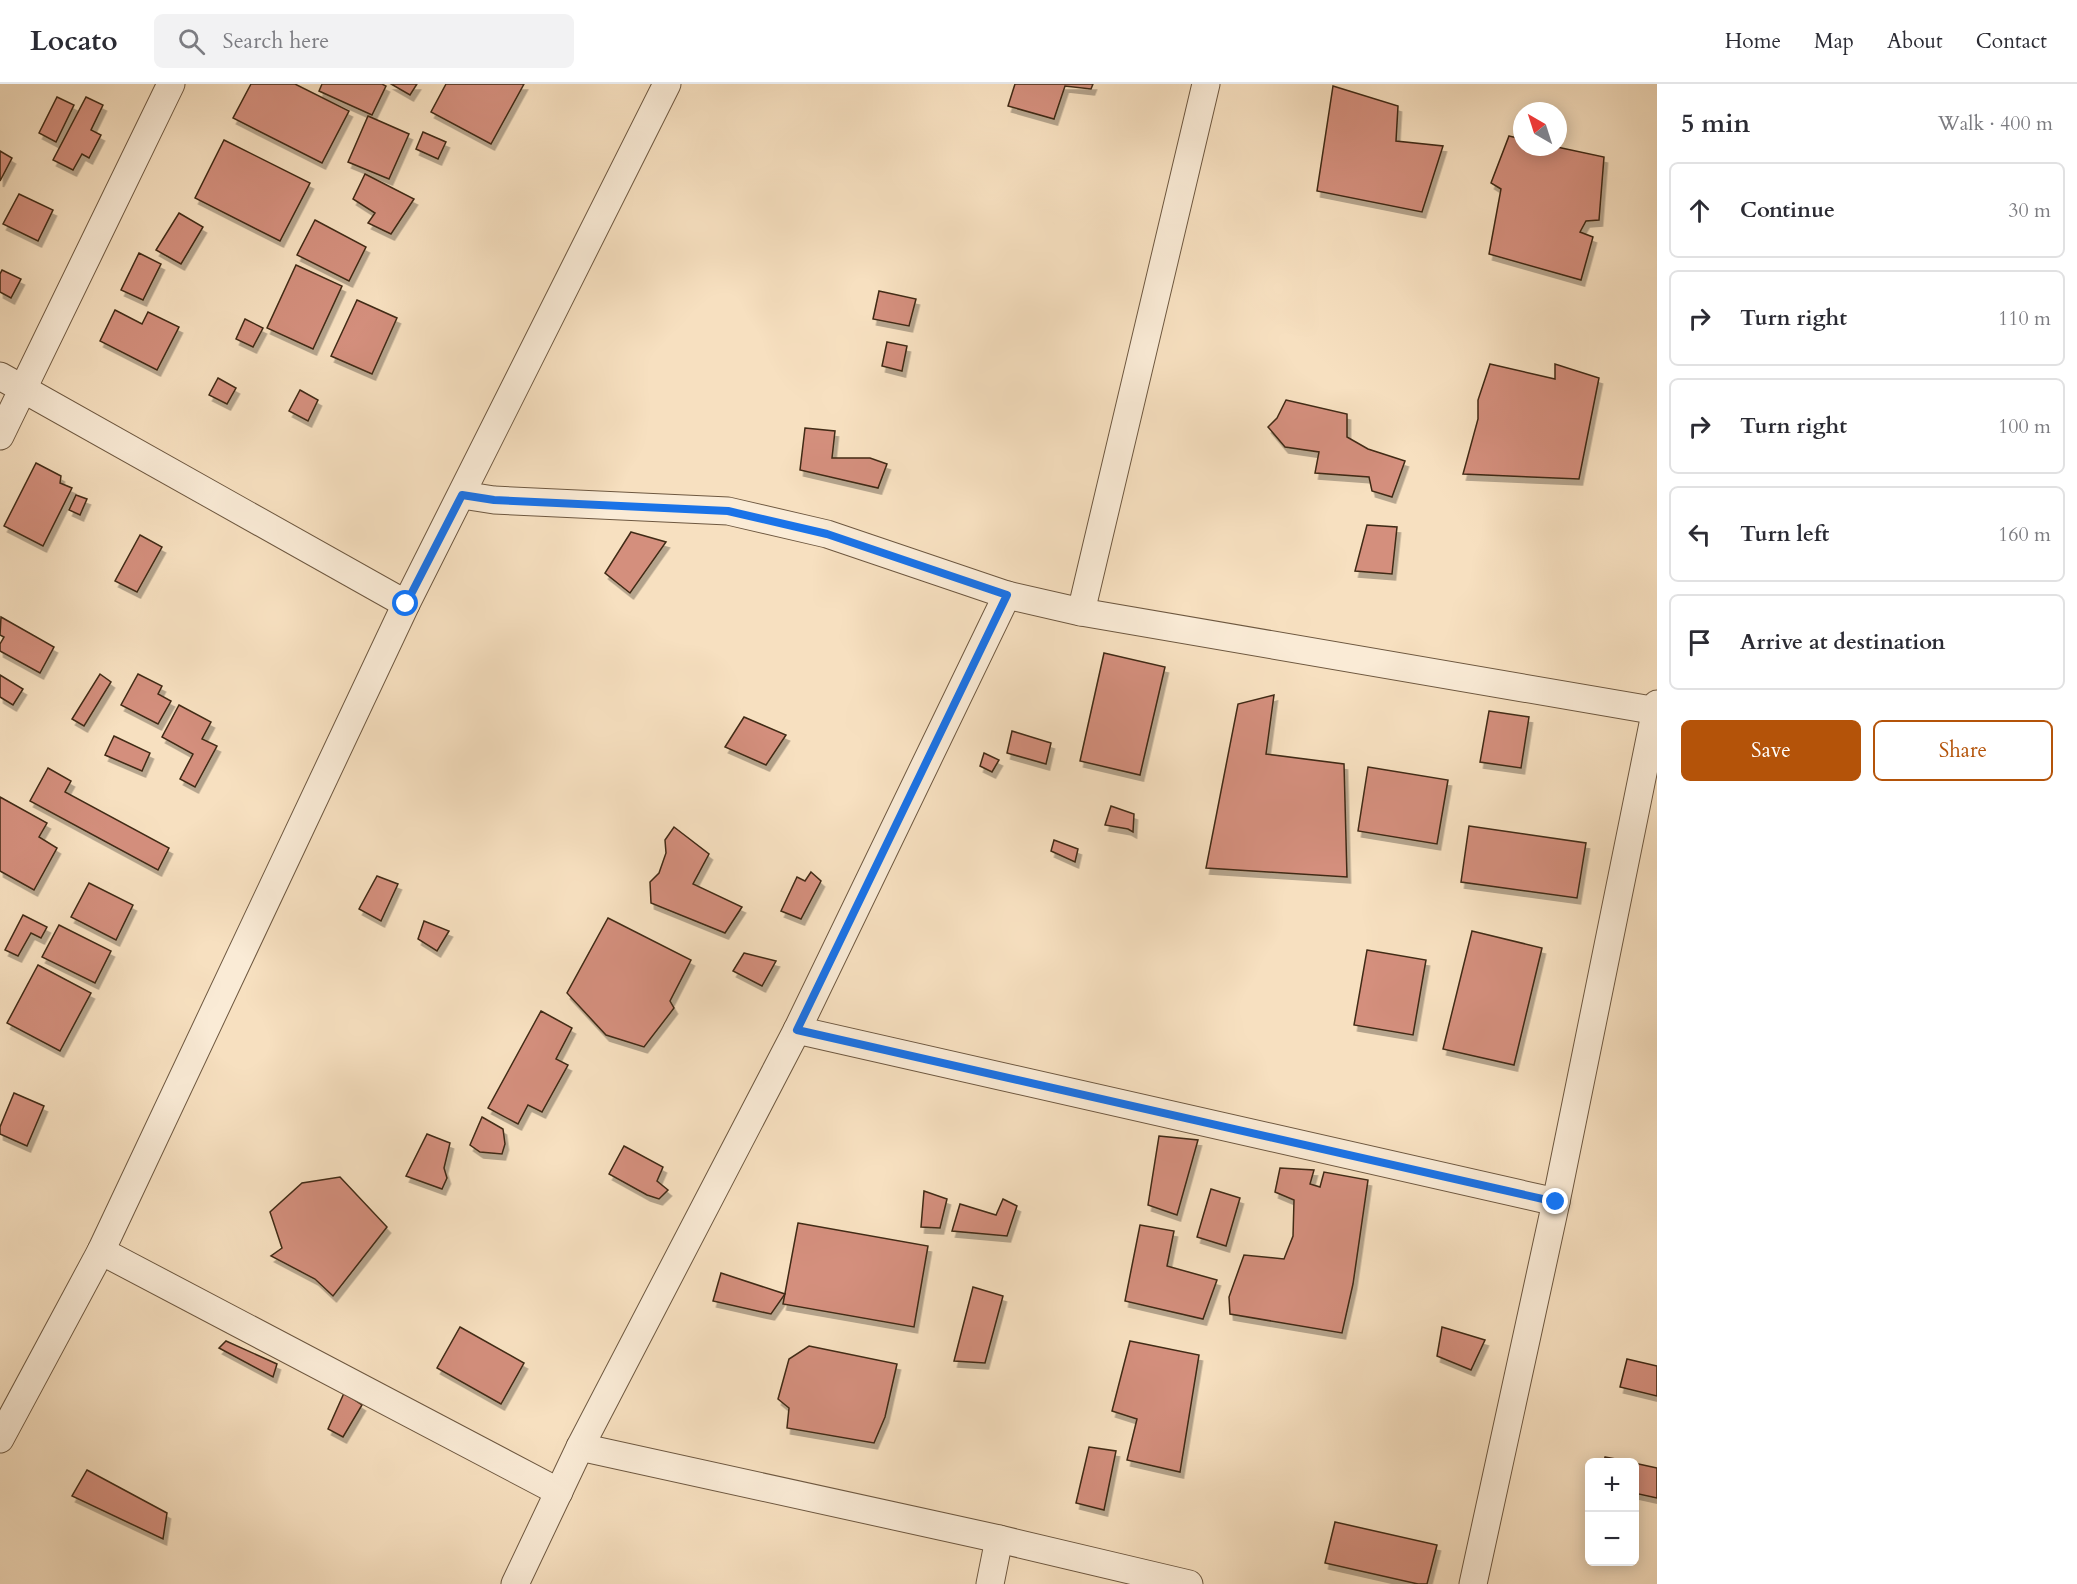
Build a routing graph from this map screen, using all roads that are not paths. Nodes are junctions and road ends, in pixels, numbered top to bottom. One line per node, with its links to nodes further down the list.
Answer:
1 (171, 84): 4 (street)
2 (667, 84): 6 (street)
3 (1206, 84): 9 (street)
4 (11, 382): 5 (street); 8 (street)
5 (0, 436)
6 (462, 495): 7 (street); 8 (street)
7 (1007, 595): 9 (street); 11 (street)
8 (406, 604): 13 (street)
9 (1081, 612): 10 (street)
10 (1656, 709): 12 (street)
11 (797, 1030): 12 (street); 15 (street)
12 (1556, 1202): 21 (street)
13 (101, 1251): 14 (street); 16 (street)
14 (0, 1439)
15 (580, 1447): 16 (street); 17 (street)
16 (559, 1492): 18 (street)
17 (999, 1539): 19 (street); 20 (street)
18 (515, 1584)
19 (990, 1584)
20 (1189, 1584)
21 (1473, 1584)

